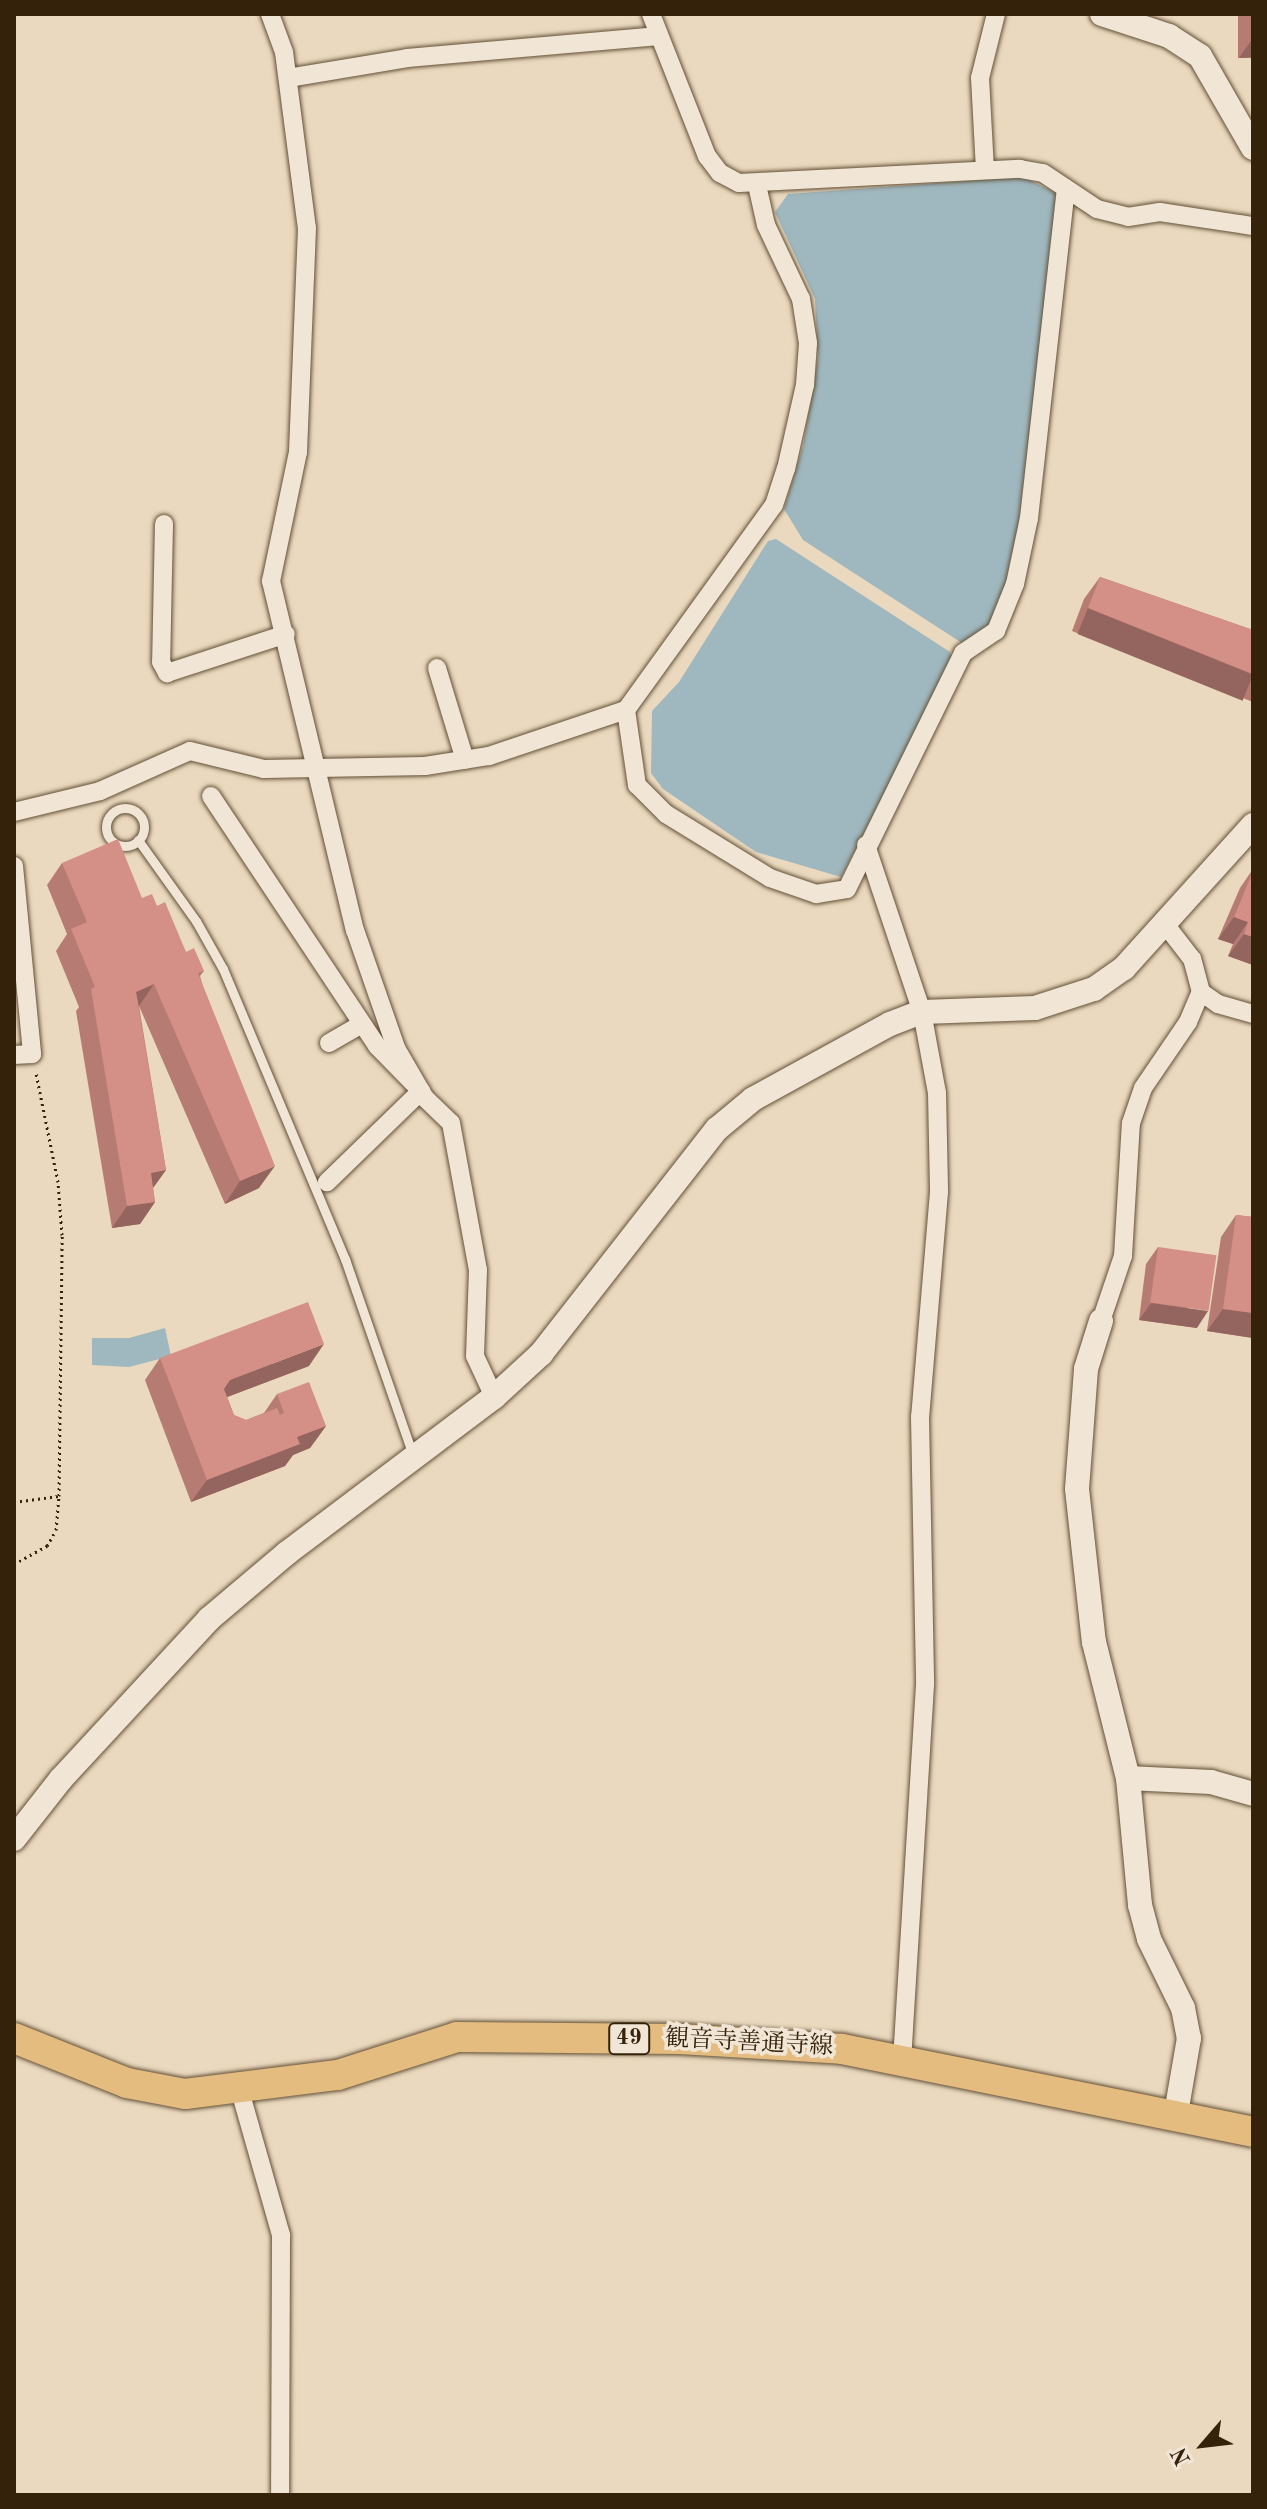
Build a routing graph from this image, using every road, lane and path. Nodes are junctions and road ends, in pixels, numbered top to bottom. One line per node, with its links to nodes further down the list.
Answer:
1 (270, 14): 6 (street)
2 (651, 14): 5 (street)
3 (996, 14): 8 (street)
4 (1102, 14): 7 (street)
5 (659, 36): 6 (street); 9 (street)
6 (288, 78): 13 (street)
7 (1253, 148)
8 (985, 170): 9 (street); 10 (street)
9 (757, 185): 15 (street)
10 (1066, 190): 11 (street); 22 (street)
11 (1253, 226)
12 (164, 524): 13 (street)
13 (286, 634): 17 (street)
14 (437, 668): 16 (street)
15 (626, 710): 16 (street); 22 (street)
16 (465, 760): 17 (street)
17 (315, 772): 19 (street); 31 (street)
18 (211, 796): 28 (street)
19 (14, 812)
20 (1253, 825): 24 (street)
21 (138, 840): 21 (lane); 35 (lane)
22 (866, 845): 26 (street)
23 (14, 866): 30 (street)
24 (1165, 924): 25 (street); 26 (street)
25 (1201, 992): 27 (street); 33 (street)
26 (922, 1012): 34 (street); 43 (street)
27 (1253, 1014)
28 (362, 1024): 29 (street); 31 (street)
29 (329, 1043)
30 (23, 1054): 36 (path)
31 (421, 1091): 32 (street); 34 (street)
32 (327, 1182)
33 (1101, 1321): 39 (street)
34 (494, 1397): 35 (street)
35 (414, 1458): 41 (street)
36 (59, 1496): 37 (path); 38 (path)
37 (14, 1502)
38 (14, 1564)
39 (1128, 1778): 40 (street); 45 (street)
40 (1253, 1794)
41 (14, 1839)
42 (14, 2038): 44 (main road, 観音寺善通寺線 / 49)
43 (902, 2059): 44 (main road, 観音寺善通寺線 / 49); 45 (main road, 観音寺善通寺線 / 49)
44 (240, 2091): 47 (street)
45 (1176, 2113): 46 (main road, 観音寺善通寺線 / 49)
46 (1253, 2132)
47 (280, 2495)

